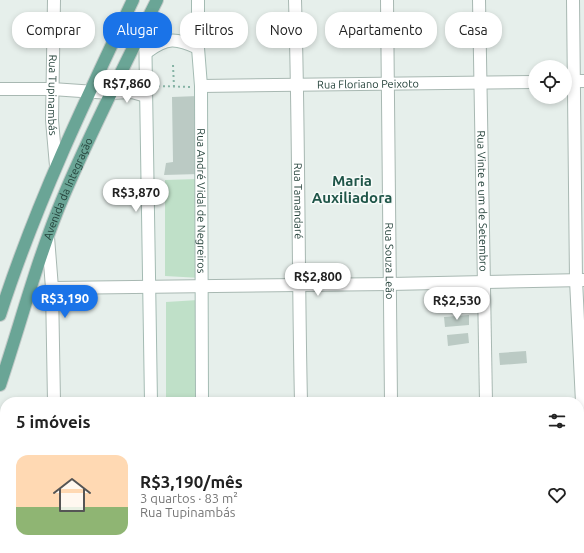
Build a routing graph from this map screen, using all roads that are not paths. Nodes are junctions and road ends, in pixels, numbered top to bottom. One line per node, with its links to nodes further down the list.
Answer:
1 (54, 0): 23 (street, Rua Tupinambás)
2 (133, 0): 25 (main road, Avenida da Integração)
3 (157, 0): 9 (main road, Avenida da Integração)
4 (198, 0): 10 (street, Rua André Vidal de Negreiros)
5 (295, 0): 20 (street, Rua Tamandaré)
6 (387, 0): 19 (street, Rua Souza Leão)
7 (479, 0): 17 (street, Rua Vinte e um de Setembro)
8 (573, 0): 16 (street)
9 (151, 12)
10 (198, 12)
11 (180, 41): 15 (street)
12 (132, 48): 26 (main road, Avenida da Integração)
13 (147, 48): 15 (street)
14 (198, 48): 21 (street, Rua André Vidal de Negreiros)
15 (147, 52): 24 (street)
16 (575, 81): 29 (street)
17 (481, 82): 18 (street, Rua Floriano Peixoto); 19 (street, Rua Floriano Peixoto); 30 (street, Rua Vinte e um de Setembro)
18 (528, 82)
19 (388, 84): 20 (street, Rua Floriano Peixoto); 31 (street, Rua Souza Leão)
20 (298, 85): 21 (street, Rua Floriano Peixoto); 32 (street, Rua Tamandaré)
21 (201, 86): 33 (street, Rua André Vidal de Negreiros)
22 (0, 89): 23 (street)
23 (52, 89): 25 (street); 27 (street, Rua Tupinambás)
24 (147, 91): 26 (street); 36 (street)
25 (89, 92): 26 (street); 27 (main road, Avenida da Integração)
26 (110, 93): 28 (main road, Avenida da Integração)
27 (56, 166): 34 (main road, Avenida da Integração)
28 (48, 237): 35 (street); 38 (main road, Avenida da Integração)
29 (580, 280): 30 (street); 45 (street)
30 (484, 281): 31 (street); 44 (street, Rua Vinte e um de Setembro)
31 (390, 284): 32 (street); 43 (street, Rua Souza Leão)
32 (298, 285): 33 (street); 42 (street, Rua Tamandaré)
33 (201, 286): 36 (street); 41 (street, Rua André Vidal de Negreiros)
34 (4, 287): 37 (main road, Avenida da Integração)
35 (52, 288): 36 (street); 39 (street)
36 (149, 288): 40 (street)
37 (0, 315)
38 (0, 385)
39 (54, 397)
40 (151, 397)
41 (202, 397)
42 (300, 397)
43 (391, 397)
44 (486, 397)
45 (582, 397)

